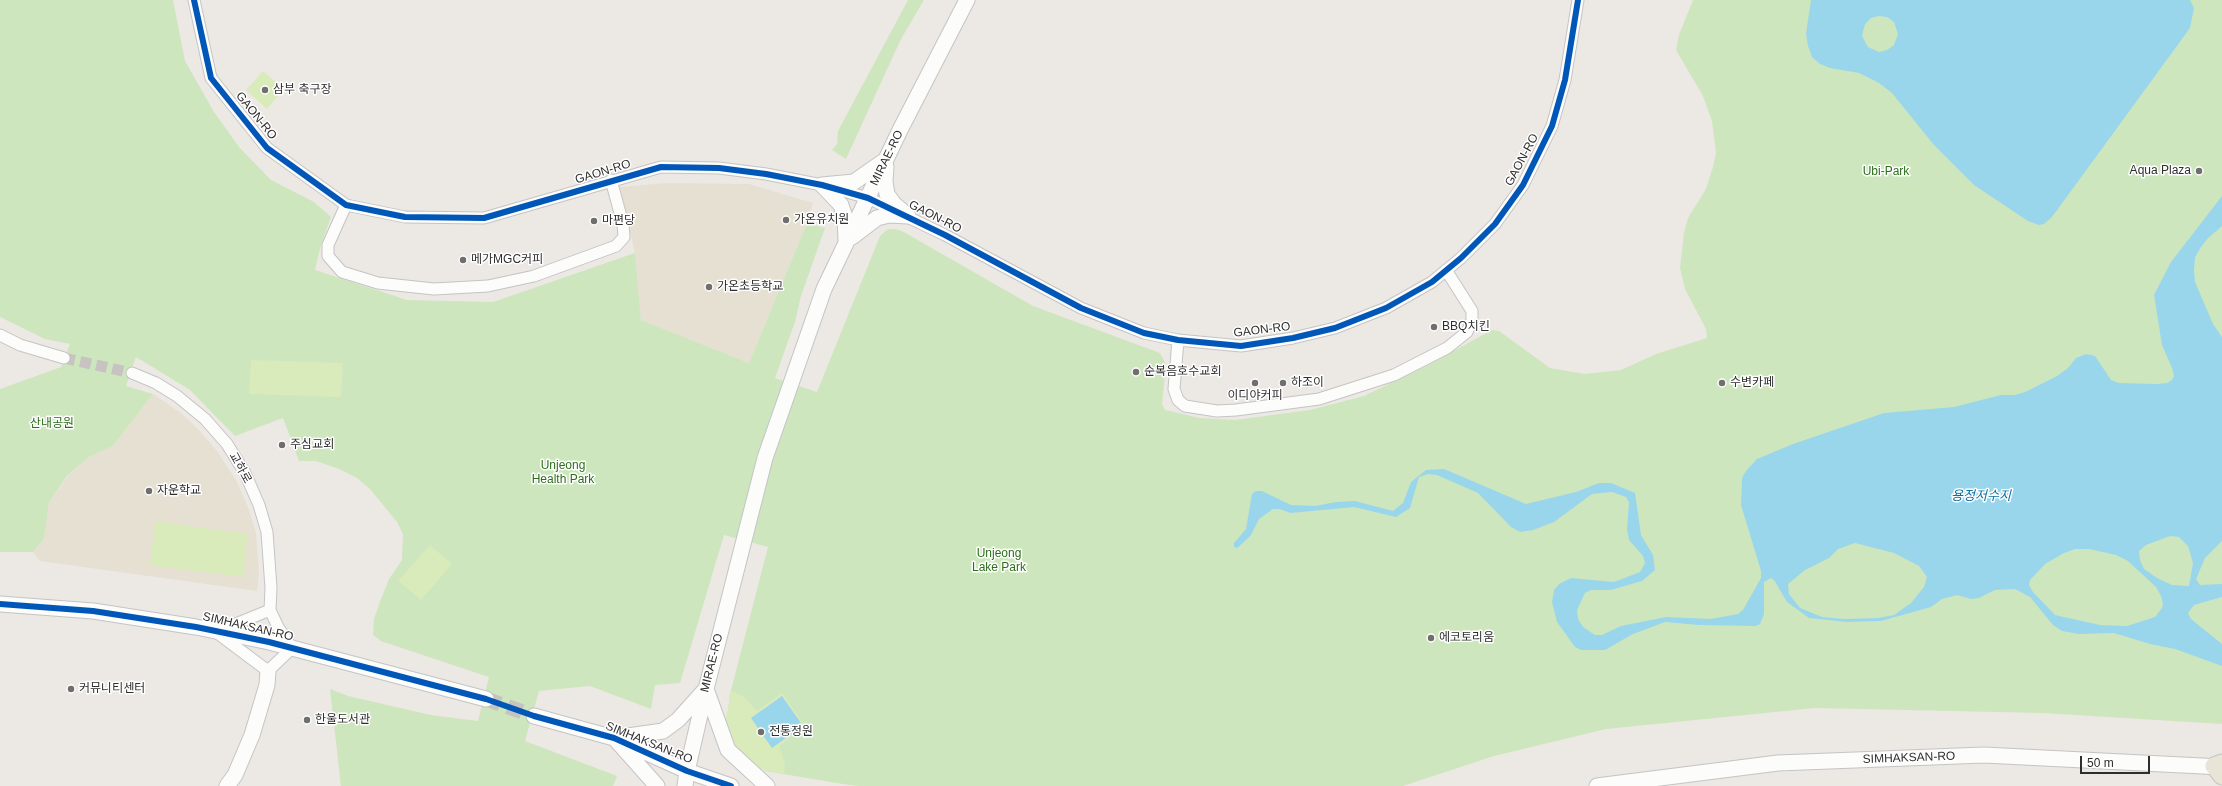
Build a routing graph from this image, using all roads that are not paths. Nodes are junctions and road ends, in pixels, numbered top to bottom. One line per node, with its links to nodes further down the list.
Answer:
1 (194, 0): 8 (street, GAON-RO)
2 (967, 0): 4 (street, MIRAE-RO)
3 (1578, 0): 11 (street, GAON-RO)
4 (886, 160): 6 (street); 7 (street, MIRAE-RO); 9 (street)
5 (612, 180): 6 (street, GAON-RO); 8 (street, GAON-RO); 8 (street)
6 (822, 185): 7 (street, GAON-RO); 10 (street)
7 (868, 198): 9 (street, GAON-RO); 10 (street, MIRAE-RO)
8 (346, 205)
9 (908, 216): 10 (street); 13 (street, GAON-RO)
10 (846, 242): 21 (street, MIRAE-RO)
11 (1446, 270): 13 (street, GAON-RO); 13 (street)
12 (0, 335): 14 (street)
13 (1178, 340)
14 (64, 358)
15 (132, 373): 17 (street, 교하로)
16 (0, 604): 18 (street, SIMHAKSAN-RO)
17 (270, 610): 18 (street); 19 (street)
18 (216, 632): 19 (street, SIMHAKSAN-RO); 20 (street)
19 (292, 648): 20 (street); 22 (street, SIMHAKSAN-RO)
20 (268, 671): 27 (street)
21 (706, 688): 24 (street); 26 (street, MIRAE-RO); 31 (street)
22 (486, 699)
23 (534, 716): 24 (street, SIMHAKSAN-RO)
24 (614, 738): 26 (street, SIMHAKSAN-RO); 28 (street)
25 (2220, 768): 32 (street, SIMHAKSAN-RO)
26 (687, 771): 29 (street, MIRAE-RO); 30 (street, SIMHAKSAN-RO)
27 (227, 786)
28 (657, 786)
29 (685, 786)
30 (731, 786)
31 (766, 786)
32 (1597, 786)

